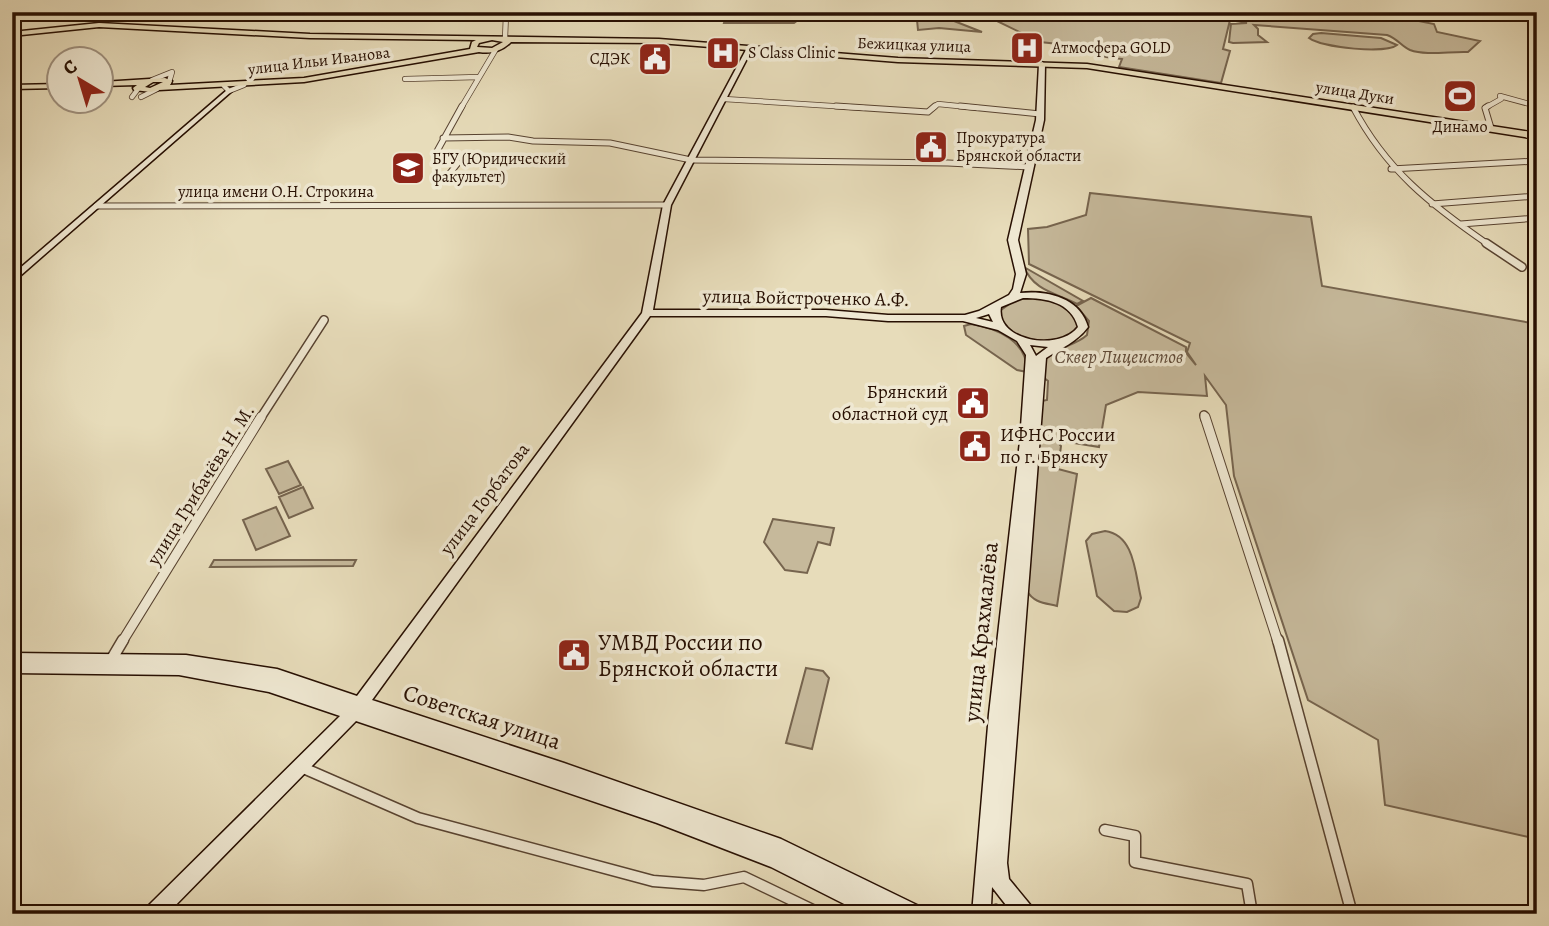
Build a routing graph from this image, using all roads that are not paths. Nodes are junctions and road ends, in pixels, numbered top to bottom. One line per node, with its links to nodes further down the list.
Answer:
1 (502, 13): 6 (street)
2 (1505, 13): 3 (street)
3 (1537, 16)
4 (12, 34): 5 (main road)
5 (456, 36): 6 (main road); 7 (main road)
6 (500, 40): 7 (main road); 7 (main road); 8 (main road, Бежицкая улица); 9 (street)
7 (477, 47): 9 (street); 15 (main road, улица Ильи Иванова); 21 (main road, улица Ильи Иванова)
8 (750, 49): 10 (main road, Бежицкая улица); 24 (main road, улица Горбатова)
9 (487, 60): 11 (street)
10 (1042, 64): 12 (main road, Бежицкая улица); 27 (main road)
11 (479, 77): 13 (street, улица Ильи Иванова); 31 (street)
12 (1169, 78): 26 (main road, улица Дуки)
13 (405, 79)
14 (149, 81): 15 (main road, улица Ильи Иванова); 15 (street); 16 (main road, улица Ильи Иванова); 22 (main road)
15 (169, 82): 20 (main road)
16 (116, 84)
17 (46, 85): 18 (main road)
18 (12, 86)
19 (116, 88): 22 (main road, улица Ильи Иванова)
20 (161, 88): 21 (main road, улица Ильи Иванова); 22 (main road, улица Ильи Иванова)
21 (226, 88): 41 (main road)
22 (139, 93): 23 (street)
23 (132, 97)
24 (724, 99): 27 (street); 33 (main road, улица Горбатова)
25 (1537, 106): 28 (street)
26 (1353, 107): 28 (main road, улица Дуки); 36 (street)
27 (1040, 114): 35 (main road)
28 (1491, 128): 29 (main road, улица Дуки)
29 (1526, 134): 30 (main road, улица Дуки); 32 (street)
30 (1537, 136)
31 (443, 138): 33 (street); 37 (street)
32 (1537, 142)
33 (691, 160): 35 (street); 40 (main road, улица Горбатова)
34 (1537, 160): 36 (street)
35 (1029, 167): 45 (main road)
36 (1391, 169): 39 (street)
37 (450, 173)
38 (1537, 196): 39 (street)
39 (1432, 204): 43 (street)
40 (667, 205): 41 (street, улица имени О.Н. Строкина); 50 (main road, улица Горбатова)
41 (96, 206): 46 (street)
42 (1537, 218): 43 (street)
43 (1461, 224): 44 (street)
44 (1522, 267)
45 (1020, 274): 47 (main road); 48 (main road)
46 (12, 280)
47 (1013, 297): 48 (main road); 49 (main road)
48 (1049, 298): 55 (main road)
49 (996, 308): 51 (main road, улица Войстроченко А.Ф.); 53 (main road)
50 (647, 313): 51 (main road, улица Войстроченко А.Ф.); 61 (main road, улица Горбатова)
51 (963, 318): 53 (street)
52 (324, 320): 59 (street, улица Грибачёва Н. М.)
53 (1000, 327): 54 (main road)
54 (1021, 340): 55 (main road); 56 (main road)
55 (1061, 343): 56 (main road)
56 (1036, 356): 68 (main road, улица Крахмалёва); 69 (main road)
57 (1204, 415): 71 (street)
58 (12, 659): 59 (main road, Советская улица)
59 (109, 663): 60 (main road, Советская улица); 61 (main road, Советская улица)
60 (12, 667)
61 (357, 708): 62 (main road, улица Горбатова); 66 (main road, Советская улица); 67 (main road, Советская улица)
62 (301, 767): 64 (main road, улица Горбатова); 65 (street)
63 (1105, 830): 70 (street)
64 (154, 914)
65 (821, 914)
66 (884, 914)
67 (914, 914)
68 (981, 914)
69 (1025, 914)
70 (1252, 914)
71 (1352, 914)

